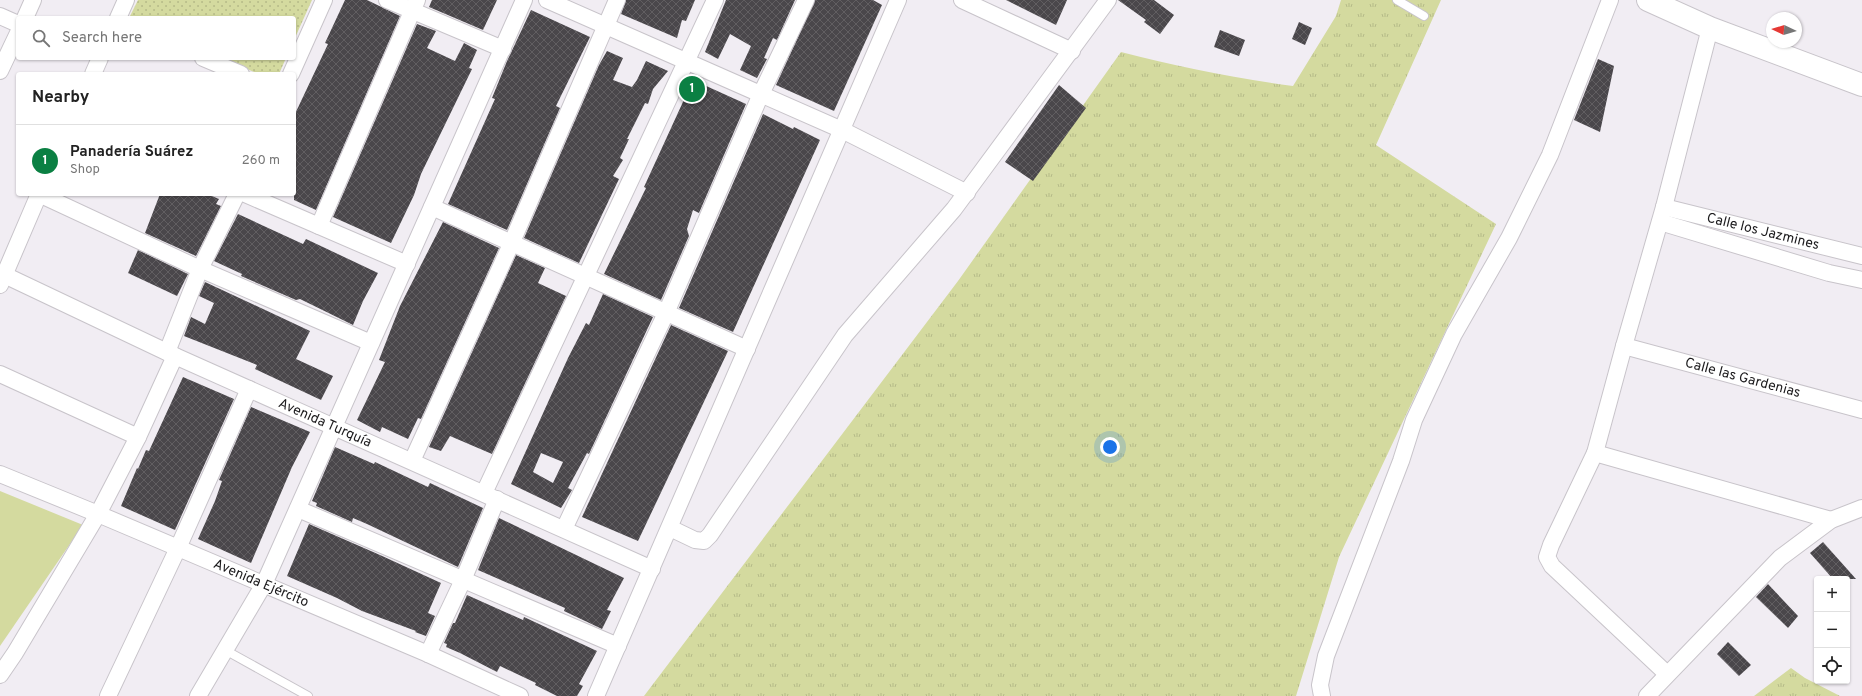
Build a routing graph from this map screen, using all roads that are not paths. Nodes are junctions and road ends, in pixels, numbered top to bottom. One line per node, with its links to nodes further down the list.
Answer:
1 (33, 0): 19 (street)
2 (126, 0): 20 (street)
3 (324, 0): 32 (street)
4 (387, 0): 16 (street)
5 (524, 0): 26 (street)
6 (547, 0): 23 (street)
7 (617, 0): 23 (street)
8 (715, 0): 29 (street)
9 (806, 0): 34 (street)
10 (898, 0): 35 (street)
11 (962, 0): 17 (street)
12 (1108, 0): 27 (street)
13 (1397, 0): 21 (lane)
14 (1610, 0): 85 (street)
15 (1662, 3): 24 (main road)
16 (415, 5): 26 (street); 43 (street)
17 (985, 5): 27 (street)
18 (0, 16): 22 (street)
19 (26, 16)
20 (119, 16)
21 (1424, 16)
22 (16, 23)
23 (606, 26): 29 (street); 44 (street)
24 (1710, 28): 33 (main road); 42 (street)
25 (16, 37): 30 (street)
26 (503, 49): 41 (street)
27 (1072, 51): 36 (street)
28 (208, 60): 31 (street)
29 (686, 61): 34 (street); 48 (street)
30 (0, 72)
31 (236, 72)
32 (292, 72)
33 (1862, 85)
34 (761, 94): 35 (street); 51 (street)
35 (842, 130): 36 (street); 54 (street)
36 (967, 192): 69 (street)
37 (38, 196): 49 (street)
38 (43, 196): 47 (street)
39 (236, 196): 47 (street)
40 (250, 196): 43 (street)
41 (432, 207): 44 (street); 46 (street)
42 (1662, 214): 45 (street, Calle los Jazmines); 50 (street); 53 (street)
43 (320, 226): 46 (street)
44 (512, 242): 48 (street); 62 (street)
45 (1862, 256)
46 (406, 264): 52 (street)
47 (200, 269): 52 (street); 55 (street)
48 (586, 276): 51 (street); 64 (street)
49 (1, 278): 55 (street, Avenida Turquía)
50 (1862, 280)
51 (666, 312): 54 (street); 70 (street)
52 (371, 343): 59 (street)
53 (1624, 346): 58 (street, Calle las Gardenias); 61 (street)
54 (747, 349): 69 (street)
55 (171, 354): 57 (street, Avenida Turquía); 60 (street)
56 (0, 374): 60 (street)
57 (250, 389): 59 (street, Avenida Turquía); 71 (street)
58 (1862, 410)
59 (334, 427): 62 (street, Avenida Turquía); 65 (street)
60 (138, 437): 67 (street)
61 (1595, 452): 68 (street); 78 (street)
62 (412, 461): 64 (street, Avenida Turquía)
63 (0, 474): 67 (street, Avenida Ejército)
64 (490, 496): 70 (street, Avenida Turquía); 73 (street)
65 (298, 508): 73 (street); 74 (street)
66 (1862, 508): 68 (street)
67 (98, 514): 71 (street, Avenida Ejército); 79 (street)
68 (1831, 520): 78 (street)
69 (670, 528): 72 (street)
70 (564, 529): 72 (street, Avenida Turquía)
71 (178, 548): 74 (street, Avenida Ejército); 81 (street)
72 (652, 569): 75 (street)
73 (463, 580): 75 (street); 77 (street)
74 (264, 584): 76 (street); 77 (street, Avenida Ejército)
75 (618, 646): 84 (street)
76 (225, 650): 82 (street); 83 (lane)
77 (428, 654): 80 (street, Avenida Ejército)
78 (1667, 674): 86 (street)
79 (0, 675)
80 (510, 694)
81 (108, 696)
82 (198, 696)
83 (308, 696)
84 (596, 696)
85 (1322, 696)
86 (1647, 696)

